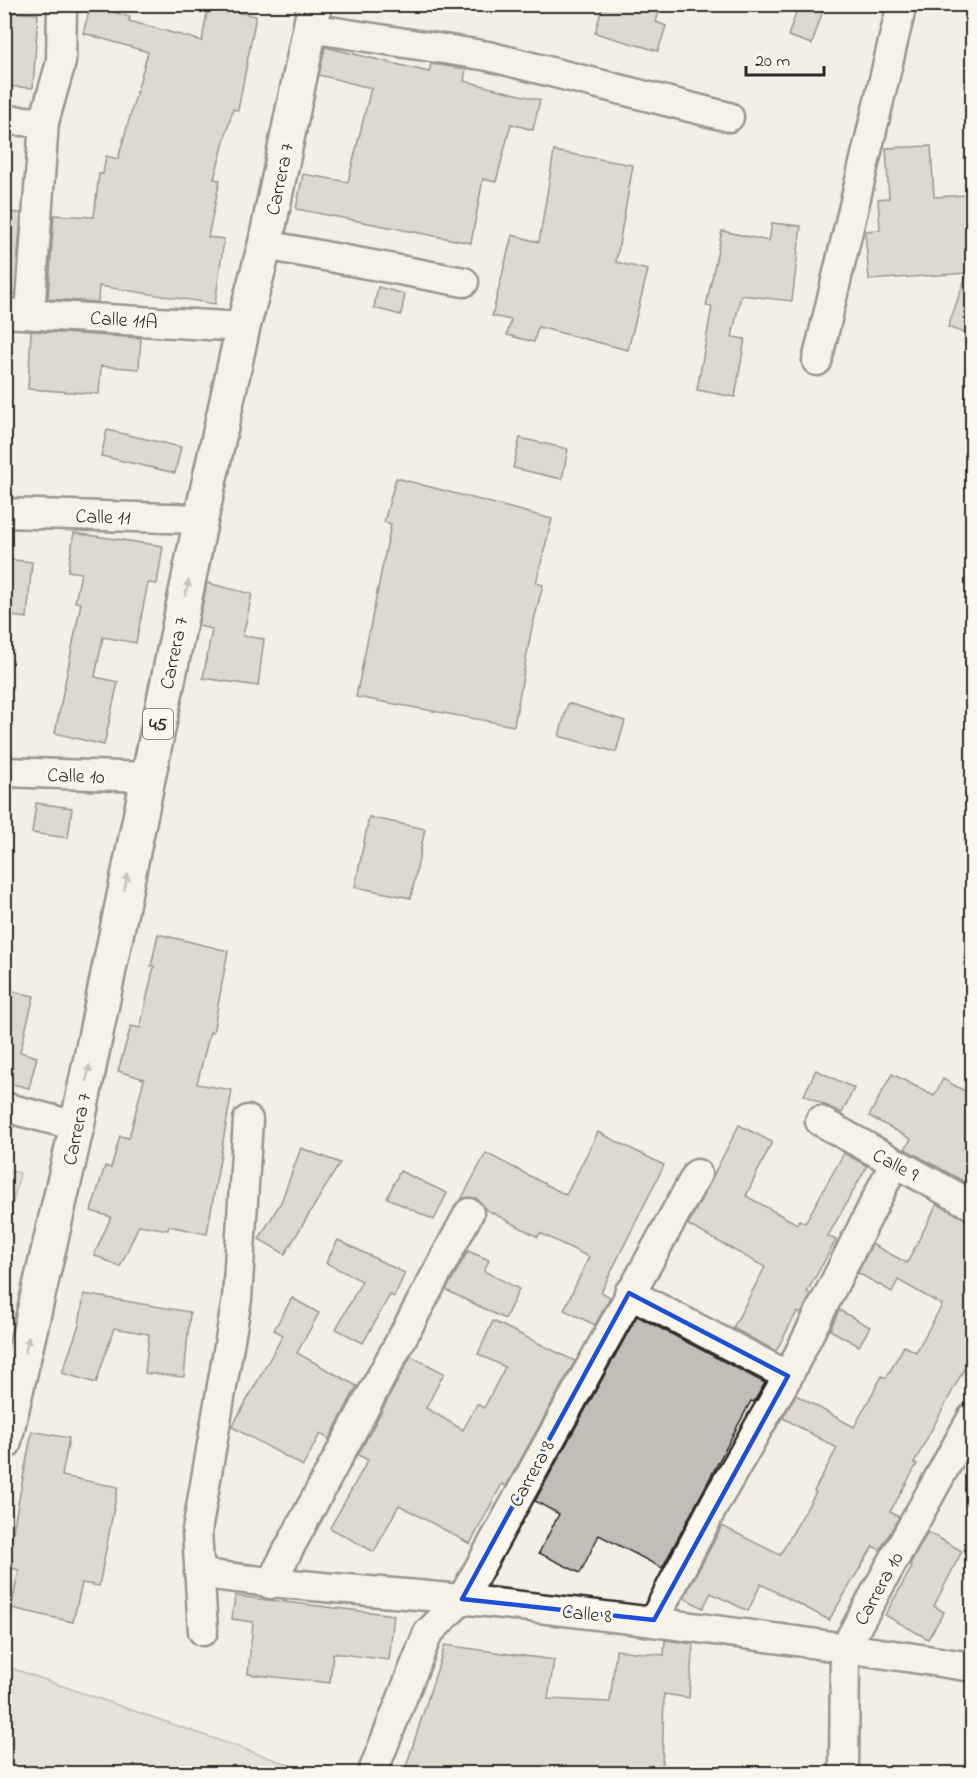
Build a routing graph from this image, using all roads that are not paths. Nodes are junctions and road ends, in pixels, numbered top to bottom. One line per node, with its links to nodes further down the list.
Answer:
1 (62, 4): 6 (street)
2 (902, 4): 11 (street)
3 (312, 16): 4 (street); 7 (main road, Carrera 7 / 45)
4 (729, 117)
5 (4, 120): 6 (street)
6 (44, 122): 9 (street)
7 (265, 245): 8 (street); 10 (main road, Carrera 7 / 45)
8 (464, 282)
9 (17, 313): 10 (street, Calle 11A)
10 (243, 327): 13 (main road, Carrera 7 / 45)
11 (817, 361)
12 (4, 513): 13 (street, Calle 11)
13 (201, 519): 15 (main road, Carrera 7 / 45, one-way to 13)
14 (4, 772): 15 (street, Calle 10)
15 (147, 777): 19 (main road, Carrera 7 / 45, one-way to 15)
16 (4, 1107): 19 (street)
17 (248, 1120): 28 (street)
18 (820, 1121): 20 (street, Calle 9)
19 (77, 1126): 27 (main road, Carrera 7 / 45, one-way to 19)
20 (894, 1164): 22 (street, Calle 9); 25 (street)
21 (697, 1174): 24 (street, Carrera 8)
22 (972, 1205)
23 (469, 1213): 29 (street)
24 (629, 1293): 25 (street); 30 (street, Carrera 8)
25 (788, 1376): 31 (street)
26 (972, 1418): 33 (street, Carrera 10)
27 (4, 1443)
28 (199, 1573): 29 (street, Calle 8); 32 (street)
29 (270, 1584): 30 (street, Calle 8)
30 (462, 1599): 31 (street, Calle 8); 35 (street, Carrera 8)
31 (654, 1620): 33 (street, Calle 8)
32 (203, 1631)
33 (845, 1647): 34 (street, Calle 8); 36 (street, Carrera 10)
34 (972, 1667)
35 (372, 1773)
36 (844, 1773)

